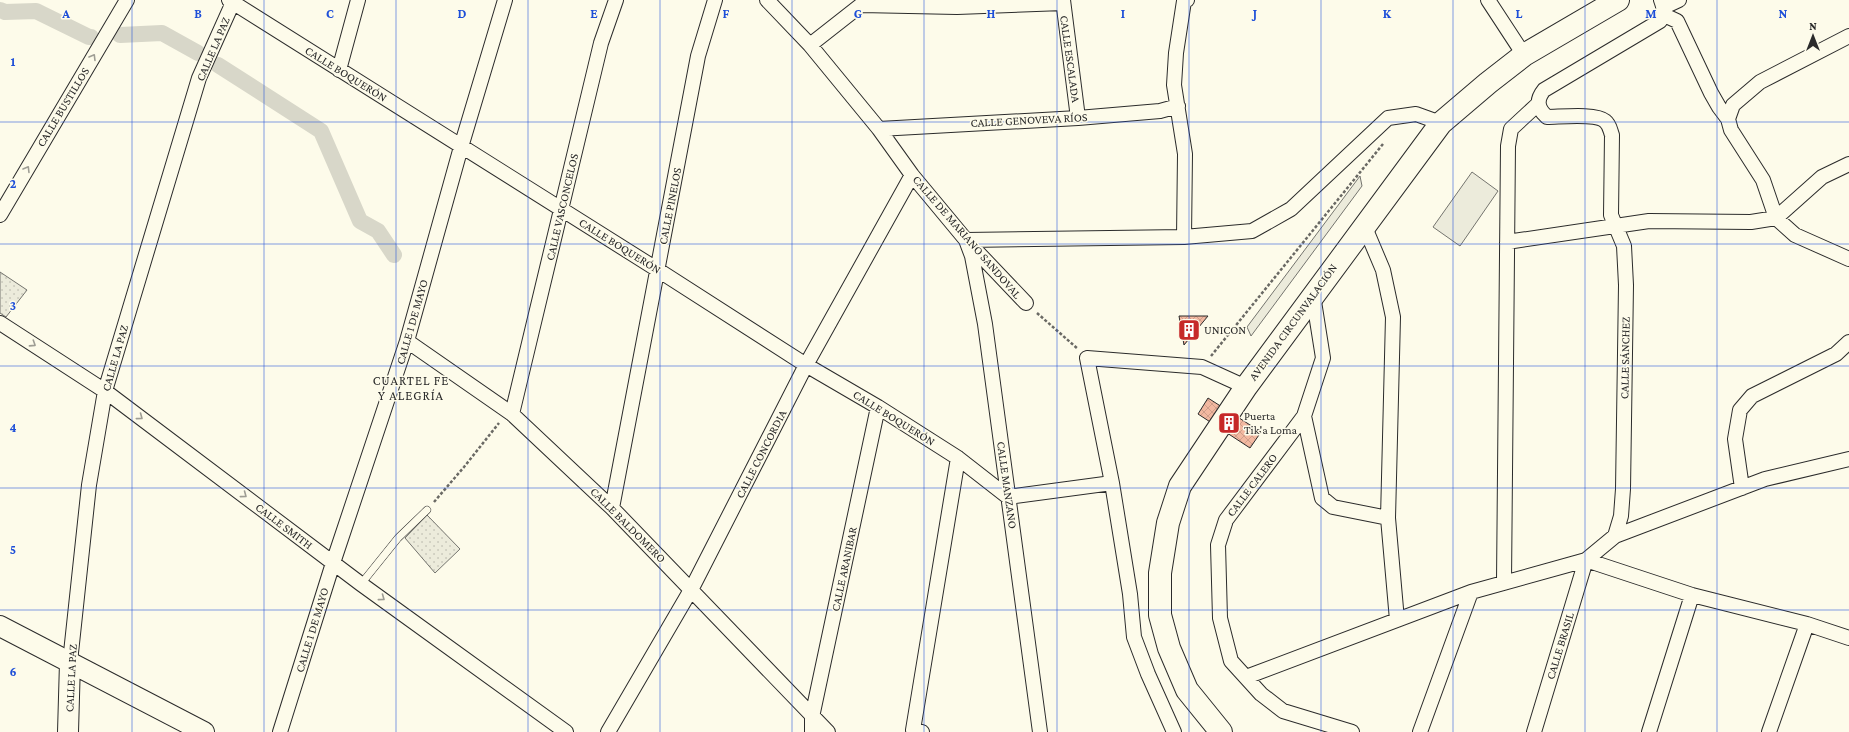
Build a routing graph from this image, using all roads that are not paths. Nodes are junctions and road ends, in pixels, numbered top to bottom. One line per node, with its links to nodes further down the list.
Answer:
1 (127, 0): 28 (street, CALLE BUSTILLOS, one-way to 1)
2 (358, 0): 17 (street)
3 (505, 0): 24 (street, CALLE 1 DE MAYO)
4 (616, 0): 27 (street, CALLE VASCONCELOS)
5 (715, 0): 36 (street, CALLE PINELOS)
6 (767, 0): 15 (street, CALLE DE MARIANO SANDOVAL)
7 (1186, 0): 19 (street)
8 (1488, 0): 16 (street)
9 (1618, 0): 16 (highway, AVENIDA CIRCUNVALACIÓN)
10 (1679, 0): 13 (street)
11 (232, 1): 17 (street, CALLE BOQUERÓN); 44 (street, CALLE LA PAZ)
12 (1063, 1): 15 (street); 20 (street, CALLE ESCALADA)
13 (1663, 7): 18 (street); 21 (street)
14 (1849, 36): 21 (street)
15 (810, 45): 23 (street, CALLE DE MARIANO SANDOVAL)
16 (1524, 55): 22 (highway, AVENIDA CIRCUNVALACIÓN)
17 (339, 70): 24 (street, CALLE BOQUERÓN)
18 (1538, 104): 31 (street, CALLE SÁNCHEZ); 34 (street)
19 (1178, 106): 20 (street, CALLE GENOVEVA RÍOS); 32 (street)
20 (1078, 118): 23 (street, CALLE GENOVEVA RÍOS)
21 (1728, 119): 29 (street)
22 (1440, 123): 30 (highway, AVENIDA CIRCUNVALACIÓN); 32 (street)
23 (879, 128): 26 (street, CALLE DE MARIANO SANDOVAL)
24 (461, 147): 27 (street, CALLE BOQUERÓN); 40 (street, CALLE 1 DE MAYO)
25 (1849, 164): 29 (street)
26 (912, 175): 33 (street, CALLE DE MARIANO SANDOVAL); 42 (street, CALLE CONCORDIA)
27 (562, 210): 36 (street, CALLE BOQUERÓN); 46 (street, CALLE VASCONCELOS)
28 (0, 214)
29 (1776, 218): 31 (street); 35 (street)
30 (1364, 225): 37 (highway, AVENIDA CIRCUNVALACIÓN); 55 (street)
31 (1617, 225): 34 (street); 56 (street, CALLE SÁNCHEZ)
32 (1184, 237): 33 (street)
33 (966, 240): 38 (street, CALLE DE MARIANO SANDOVAL); 52 (street, CALLE MANZANO)
34 (1507, 242): 59 (street)
35 (1849, 259)
36 (658, 270): 42 (street, CALLE BOQUERÓN); 53 (street, CALLE PINELOS)
37 (1313, 295): 43 (highway, AVENIDA CIRCUNVALACIÓN); 47 (street, CALLE CALERO)
38 (1026, 303)
39 (0, 323): 44 (street, CALLE SMITH, one-way to 44)
40 (407, 341): 46 (street, CALLE BALDOMERO); 58 (street, CALLE 1 DE MAYO)
41 (1849, 342): 51 (street)
42 (806, 365): 45 (street, CALLE BOQUERÓN); 61 (street, CALLE CONCORDIA)
43 (1246, 387): 50 (street); 81 (highway, AVENIDA CIRCUNVALACIÓN)
44 (105, 390): 58 (street, CALLE SMITH, one-way to 58); 68 (street, CALLE LA PAZ)
45 (878, 407): 48 (street, CALLE BOQUERÓN); 70 (street, CALLE ARANIBAR)
46 (510, 413): 53 (street, CALLE BALDOMERO)
47 (1304, 416): 55 (street); 69 (street, CALLE CALERO)
48 (958, 458): 52 (street, CALLE BOQUERÓN); 78 (street)
49 (1849, 459): 51 (street)
50 (1112, 483): 52 (street); 80 (street)
51 (1742, 488): 56 (street)
52 (1008, 497): 79 (street, CALLE MANZANO)
53 (612, 508): 61 (street, CALLE BALDOMERO)
54 (427, 510): 60 (lane)
55 (1388, 518): 64 (street)
56 (1615, 536): 57 (street)
57 (1586, 560): 59 (street); 63 (street); 84 (street, CALLE BRASIL)
58 (334, 562): 60 (street, CALLE SMITH); 73 (street, CALLE 1 DE MAYO)
59 (1504, 582): 62 (street)
60 (361, 584): 74 (street, CALLE SMITH, one-way to 74)
61 (692, 588): 70 (street, CALLE BALDOMERO); 75 (street, CALLE CONCORDIA)
62 (1471, 592): 64 (street); 83 (street)
63 (1692, 595): 65 (street); 85 (street)
64 (1397, 620): 69 (street)
65 (1807, 624): 67 (street); 86 (street)
66 (0, 626): 68 (main road)
67 (1849, 638)
68 (70, 662): 71 (main road, CALLE LA PAZ); 72 (main road)
69 (1246, 677): 82 (street, CALLE CALERO)
70 (812, 717): 76 (street, CALLE ARANIBAR); 77 (street, CALLE BALDOMERO)
71 (68, 732)
72 (204, 732)
73 (280, 732)
74 (566, 732)
75 (608, 732)
76 (812, 732)
77 (828, 732)
78 (922, 732)
79 (1040, 732)
80 (1174, 732)
81 (1221, 732)
82 (1352, 732)
83 (1420, 732)
84 (1534, 732)
85 (1649, 732)
86 (1769, 732)

